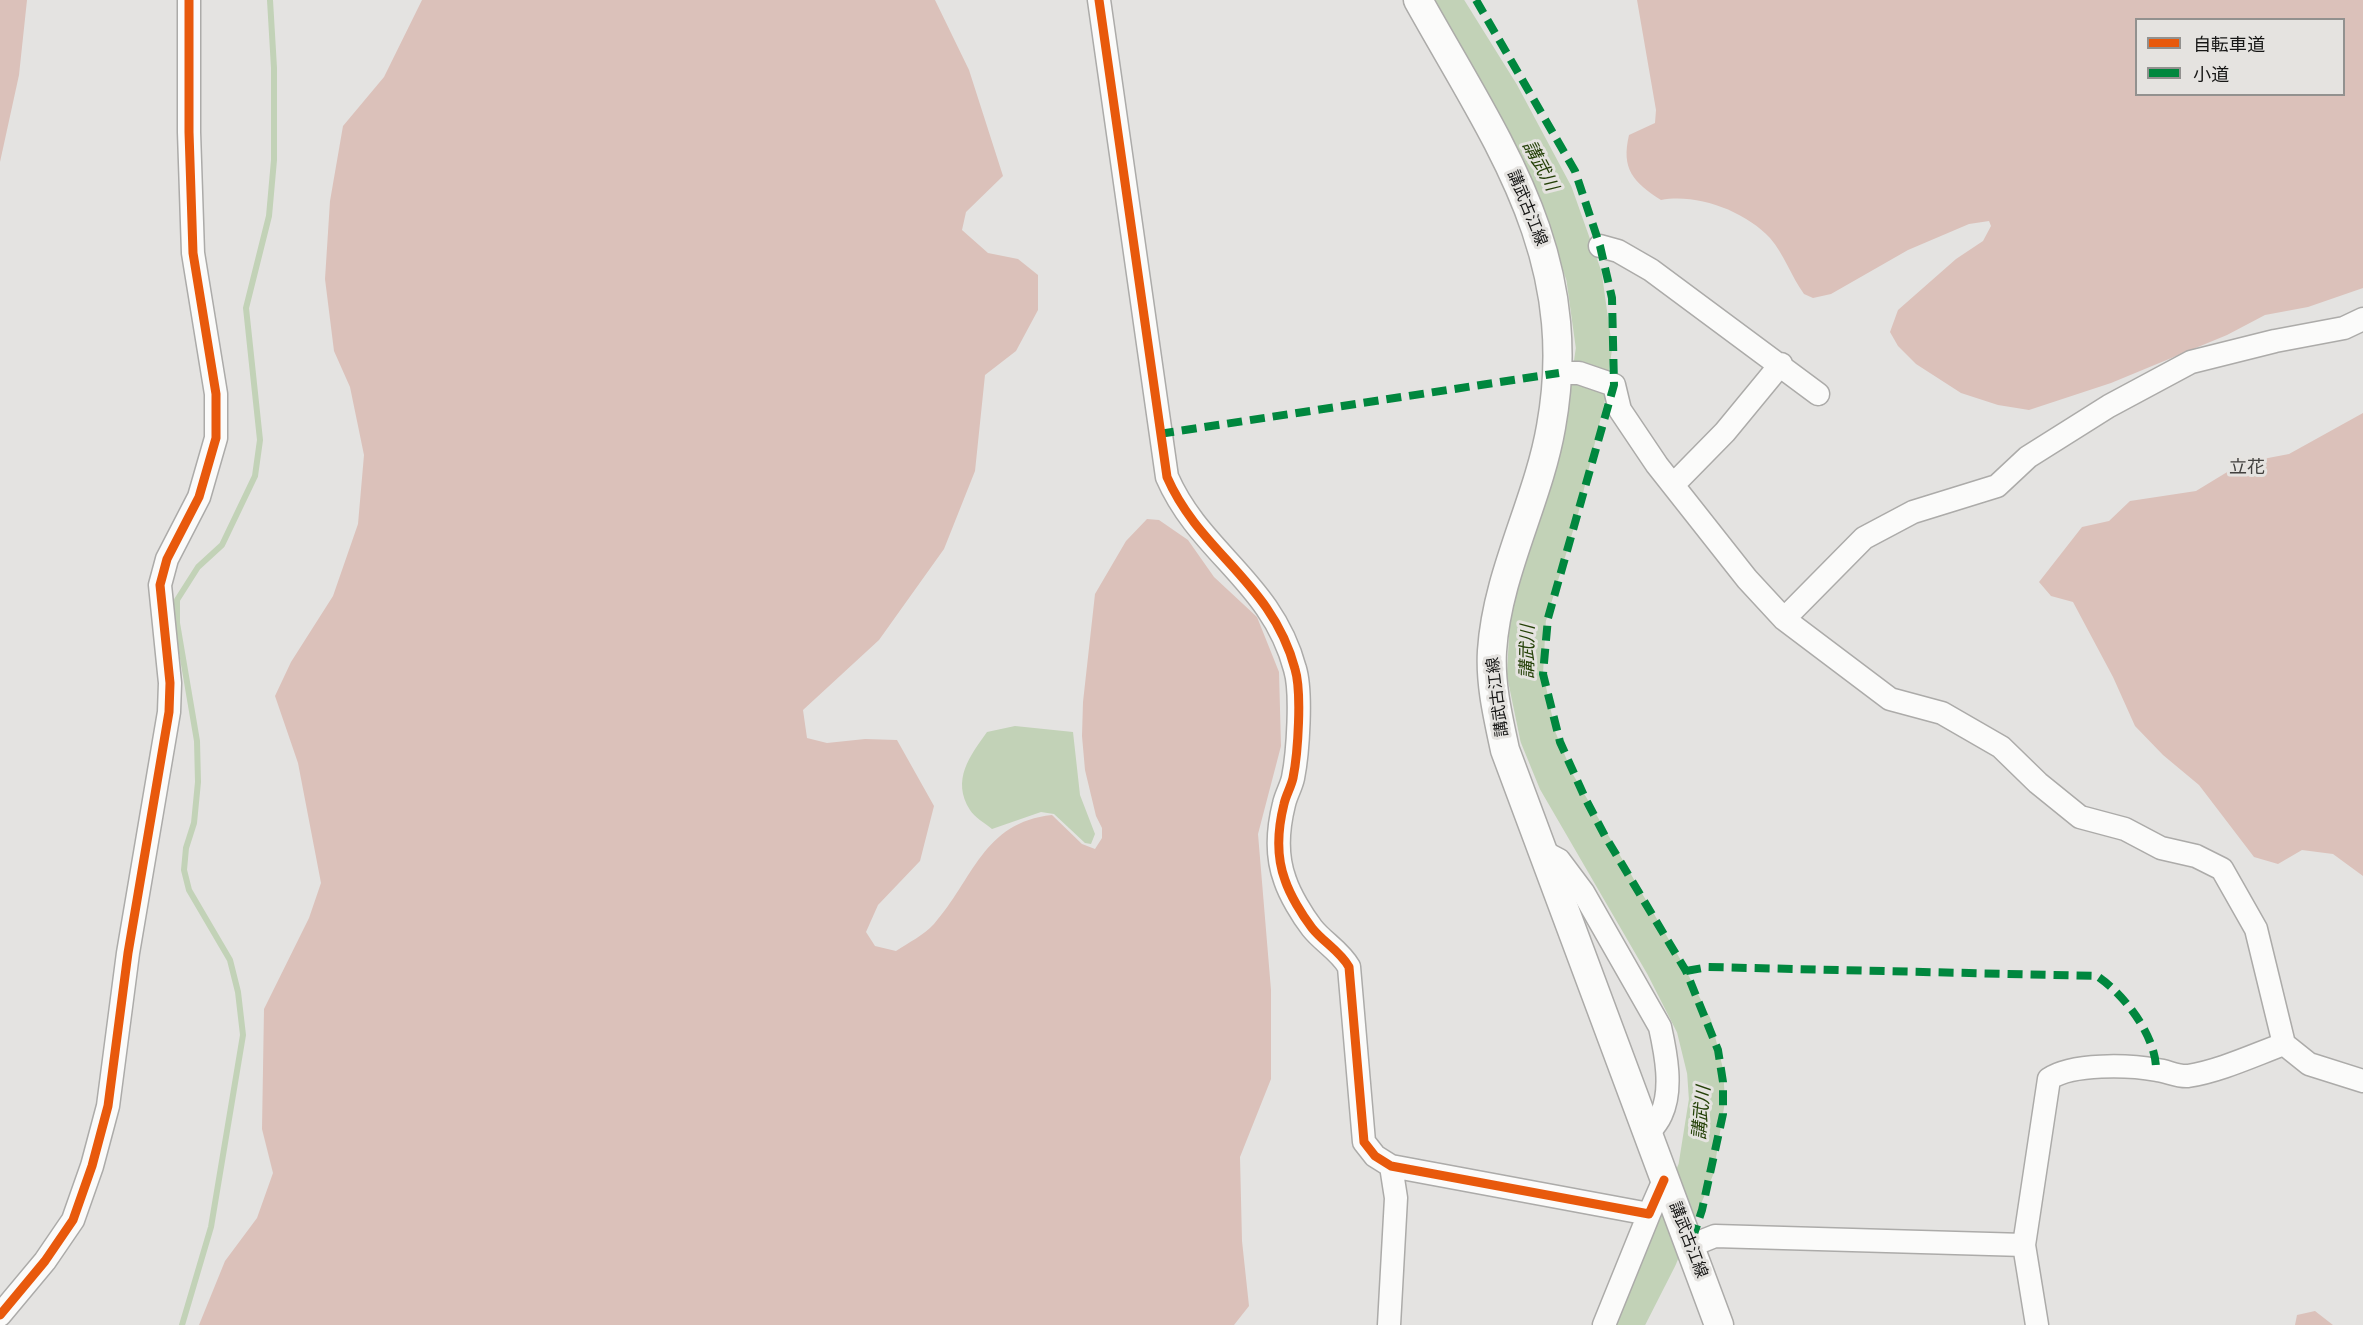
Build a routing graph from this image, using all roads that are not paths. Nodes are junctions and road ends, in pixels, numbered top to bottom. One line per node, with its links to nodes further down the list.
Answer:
1 (189, 0): 20 (street)
2 (1099, 0): 15 (street)
3 (1418, 0): 7 (main road, 講武古江線)
4 (1600, 246): 6 (street)
5 (2363, 319): 10 (street)
6 (1781, 364): 8 (street); 9 (street)
7 (1569, 373): 9 (street); 11 (main road, 講武古江線)
8 (1818, 394)
9 (1673, 485): 10 (street)
10 (1784, 619): 12 (street)
11 (1540, 850): 14 (main road, 講武古江線); 14 (street)
12 (2284, 1044): 13 (street); 19 (street)
13 (2363, 1081)
14 (1647, 1135): 16 (main road, 講武古江線)
15 (1391, 1166): 17 (street); 21 (street)
16 (1667, 1187): 17 (street); 18 (main road, 講武古江線)
17 (1649, 1214): 22 (street)
18 (1688, 1239): 19 (street); 23 (main road, 講武古江線)
19 (2024, 1245): 24 (street)
20 (0, 1315)
21 (1389, 1325)
22 (1604, 1325)
23 (1719, 1325)
24 (2037, 1325)

